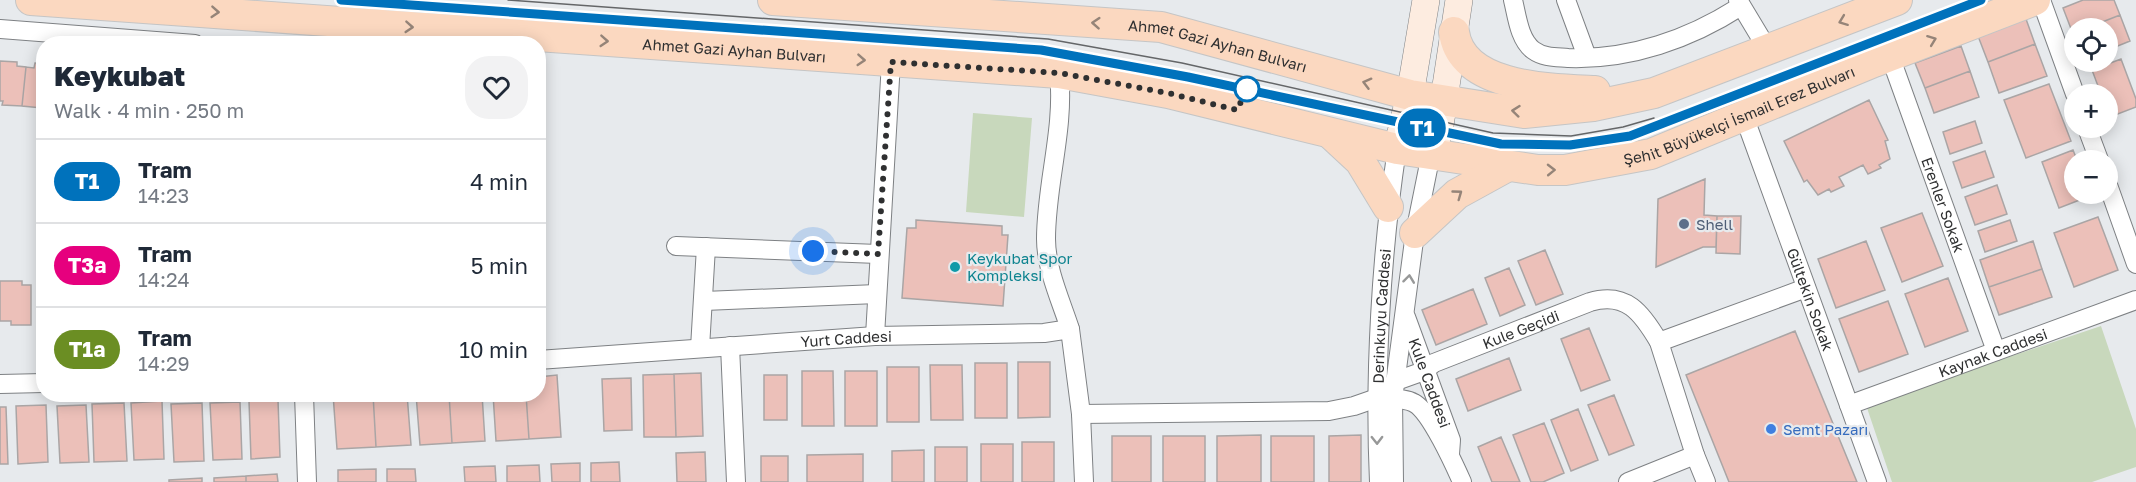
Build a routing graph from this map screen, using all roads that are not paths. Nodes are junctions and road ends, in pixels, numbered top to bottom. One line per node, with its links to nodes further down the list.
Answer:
1 (31, 0): 15 (main road, Ahmet Gazi Ayhan Bulvarı, one-way to 15)
2 (773, 0): 11 (main road, Ahmet Gazi Ayhan Bulvarı)
3 (1426, 0): 24 (street)
4 (1459, 0): 13 (street)
5 (1513, 0): 19 (street)
6 (1566, 0): 19 (street)
7 (1897, 0): 17 (main road, one-way to 17)
8 (2035, 0): 18 (main road, Şehit Büyükelçi İsmail Erez Bulvarı, one-way to 8)
9 (2041, 0): 22 (street)
10 (1739, 3): 17 (street); 19 (street)
11 (885, 4): 24 (main road, Ahmet Gazi Ayhan Bulvarı, one-way to 11)
12 (0, 29): 14 (street)
13 (1454, 32): 23 (main road); 25 (street)
14 (91, 36)
15 (530, 36)
16 (546, 37): 20 (main road, Ahmet Gazi Ayhan Bulvarı, one-way to 20)
17 (1768, 50): 23 (main road)
18 (1890, 56): 26 (main road, Şehit Büyükelçi İsmail Erez Bulvarı); 48 (street, Erenler Sokak)
19 (1587, 57)
20 (891, 62): 21 (main road, Ahmet Gazi Ayhan Bulvarı); 36 (street)
21 (1059, 73): 27 (main road, Ahmet Gazi Ayhan Bulvarı); 43 (street)
22 (2071, 84)
23 (1654, 93): 25 (main road, one-way to 25)
24 (1410, 95): 25 (main road, Ahmet Gazi Ayhan Bulvarı); 28 (street)
25 (1444, 102): 29 (street)
26 (1744, 116): 30 (main road, Şehit Büyükelçi İsmail Erez Bulvarı, one-way to 26); 38 (street, Gültekin Sokak)
27 (1328, 132): 28 (main road, Ahmet Gazi Ayhan Bulvarı); 32 (main road)
28 (1397, 149): 29 (main road, Ahmet Gazi Ayhan Bulvarı); 32 (street, Derinkuyu Caddesi)
29 (1431, 154): 30 (main road, Şehit Büyükelçi İsmail Erez Bulvarı); 33 (street, Derinkuyu Caddesi)
30 (1508, 166): 33 (main road, one-way to 30)
31 (2115, 204): 37 (street)
32 (1388, 207): 54 (street, Derinkuyu Caddesi)
33 (1415, 233): 42 (street, Derinkuyu Caddesi, one-way to 33)
34 (676, 246): 35 (street)
35 (706, 247): 36 (street); 41 (street)
36 (878, 254): 39 (street)
37 (2136, 264)
38 (1806, 288): 45 (street); 56 (street, Gültekin Sokak)
39 (877, 294): 41 (street); 44 (street)
40 (2136, 300): 48 (street, Kaynak Caddesi)
41 (704, 301): 47 (street)
42 (1405, 313): 50 (street, Kule Caddesi); 51 (street, Derinkuyu Caddesi)
43 (1070, 329): 44 (street, Yurt Caddesi); 57 (street)
44 (875, 336): 46 (street, Yurt Caddesi)
45 (1659, 342): 50 (street, Kule Geçidi); 59 (street)
46 (730, 346): 47 (street, Yurt Caddesi); 61 (street)
47 (700, 348): 49 (street, Yurt Caddesi)
48 (1996, 351): 56 (street, Kaynak Caddesi)
49 (546, 359)
50 (1424, 371): 51 (street, Kule Geçidi); 58 (street, Kule Caddesi)
51 (1396, 381): 54 (street)
52 (36, 383): 53 (street)
53 (0, 384)
54 (1385, 398): 57 (street); 58 (street, Kule Caddesi); 63 (street, Derinkuyu Caddesi, one-way to 63); 64 (street, Derinkuyu Caddesi)
55 (304, 402): 60 (street)
56 (1849, 405): 68 (street, Gültekin Sokak)
57 (1081, 414): 62 (street)
58 (1450, 454): 65 (street, Kule Caddesi)
59 (1695, 455): 66 (street); 67 (street)
60 (307, 482)
61 (736, 482)
62 (1084, 482)
63 (1378, 482)
64 (1394, 482)
65 (1462, 482)
66 (1628, 482)
67 (1706, 482)
68 (1877, 482)

